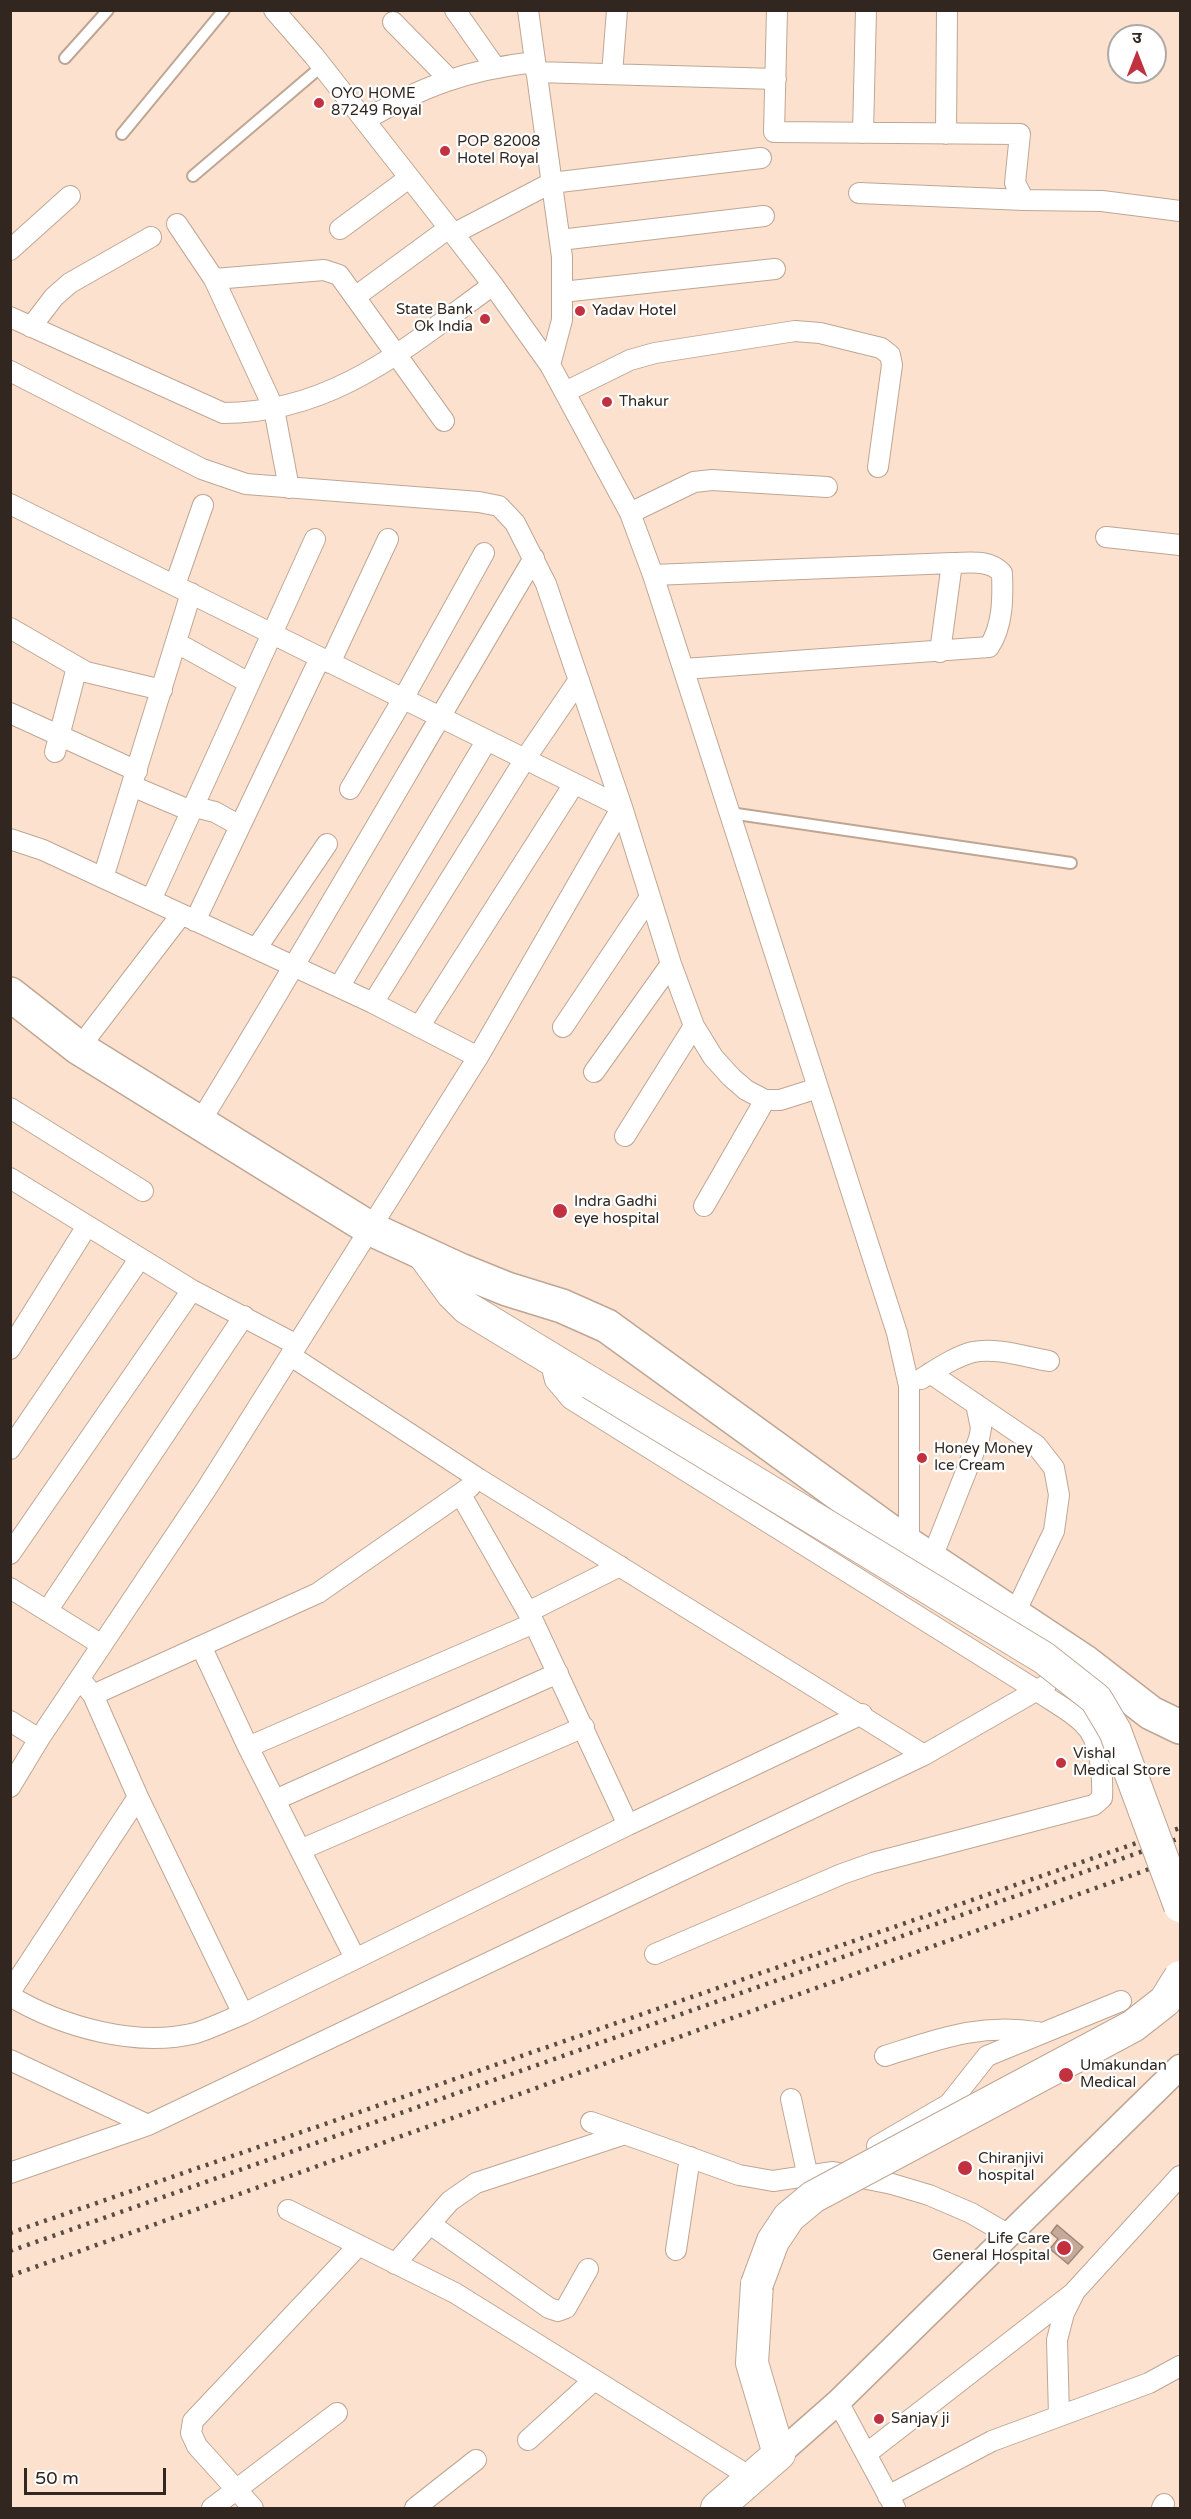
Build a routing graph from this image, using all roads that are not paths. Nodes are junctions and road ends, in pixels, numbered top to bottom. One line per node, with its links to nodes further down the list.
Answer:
1 (108, 10): 11 (lane)
2 (224, 10): 20 (lane)
3 (274, 10): 12 (street)
4 (454, 10): 13 (street)
5 (528, 10): 14 (street)
6 (617, 10): 15 (street)
7 (777, 10): 17 (street)
8 (866, 10): 19 (street)
9 (947, 10): 21 (street)
10 (393, 22): 16 (street)
11 (65, 58)
12 (322, 66): 18 (street); 23 (lane)
13 (495, 67): 14 (street); 16 (street)
14 (535, 67): 15 (street); 25 (street)
15 (612, 74): 17 (street)
16 (449, 79): 18 (street)
17 (776, 79): 19 (street)
18 (365, 120): 24 (street)
19 (863, 133): 21 (street)
20 (122, 134)
21 (946, 134): 28 (street)
22 (761, 158): 25 (street)
23 (194, 176)
24 (409, 178): 32 (street); 33 (street)
25 (551, 183): 33 (street); 35 (street)
26 (859, 193): 28 (street)
27 (70, 196): 36 (street)
28 (1024, 200): 29 (street)
29 (1180, 211)
30 (764, 216): 35 (street)
31 (177, 224): 38 (street)
32 (340, 229)
33 (451, 231): 39 (street); 41 (street)
34 (151, 237): 43 (street)
35 (560, 240): 40 (street)
36 (10, 250)
37 (775, 269): 40 (street)
38 (214, 279): 41 (street); 48 (street)
39 (493, 285): 44 (street); 45 (street)
40 (562, 292): 45 (street)
41 (355, 297): 44 (street)
42 (10, 316): 43 (street)
43 (31, 327): 48 (street)
44 (397, 355): 48 (street); 49 (street)
45 (550, 365): 47 (street)
46 (10, 370): 52 (street)
47 (565, 392): 50 (street); 55 (street)
48 (274, 409): 52 (street)
49 (444, 421)
50 (878, 467)
51 (827, 487): 55 (street)
52 (289, 488): 61 (street)
53 (10, 504): 64 (street)
54 (203, 504): 64 (street)
55 (630, 513): 63 (street)
56 (1106, 537): 59 (street)
57 (315, 539): 66 (street)
58 (388, 539): 69 (street)
59 (1180, 545)
60 (484, 553): 75 (street)
61 (534, 558): 72 (street); 77 (street)
62 (952, 563): 63 (street); 68 (street); 68 (street)
63 (653, 575): 71 (street)
64 (183, 589): 66 (street); 67 (street)
65 (10, 628): 70 (street)
66 (272, 633): 69 (street); 73 (street)
67 (177, 643): 73 (street); 74 (street)
68 (940, 652): 71 (street)
69 (325, 660): 75 (street); 87 (street)
70 (77, 667): 74 (street); 79 (street)
71 (684, 669): 86 (street)
72 (579, 680): 80 (street); 84 (street)
73 (249, 683): 85 (street)
74 (162, 690): 81 (street)
75 (403, 699): 77 (street); 83 (street)
76 (10, 713): 79 (street)
77 (439, 717): 78 (street); 97 (street)
78 (487, 740): 80 (street); 98 (street)
79 (57, 744): 81 (street)
80 (525, 759): 82 (street); 100 (street)
81 (134, 779): 85 (street); 91 (street)
82 (574, 784): 84 (street); 102 (street)
83 (350, 789)
84 (622, 807): 92 (street); 105 (street)
85 (191, 811): 87 (street); 93 (street)
86 (730, 813): 90 (lane); 107 (street)
87 (240, 826): 94 (street)
88 (10, 839): 91 (street)
89 (327, 844): 95 (street)
90 (1071, 863)
91 (103, 878): 93 (street)
92 (650, 897): 96 (street); 103 (street)
93 (151, 900): 94 (street)
94 (188, 918): 95 (street); 104 (street)
95 (256, 949): 97 (street)
96 (671, 964): 101 (street); 106 (street)
97 (295, 967): 98 (street); 110 (street)
98 (339, 987): 100 (street)
99 (10, 994): 104 (highway)
100 (373, 1003): 102 (street)
101 (694, 1026): 108 (street); 111 (street)
102 (419, 1027): 105 (street)
103 (563, 1027)
104 (79, 1048): 110 (highway)
105 (478, 1057): 116 (street)
106 (594, 1072)
107 (818, 1088): 108 (street); 126 (street)
108 (765, 1100): 114 (street)
109 (10, 1108): 113 (street)
110 (200, 1122): 116 (highway)
111 (625, 1136)
112 (10, 1178): 115 (street)
113 (143, 1191)
114 (704, 1206)
115 (87, 1226): 118 (street); 121 (street)
116 (371, 1229): 117 (highway); 122 (street)
117 (424, 1255): 123 (main road); 131 (highway)
118 (140, 1258): 119 (street); 128 (street)
119 (192, 1290): 120 (street); 132 (street)
120 (244, 1316): 122 (street); 135 (street)
121 (10, 1349)
122 (294, 1350): 129 (street); 138 (street)
123 (549, 1356): 143 (street); 157 (main road, bridge)
124 (1049, 1361): 125 (street)
125 (930, 1373): 126 (street); 127 (street)
126 (909, 1386): 131 (street)
127 (976, 1404): 131 (street); 136 (street)
128 (10, 1449)
129 (479, 1479): 130 (street); 133 (street)
130 (461, 1495): 137 (street); 139 (street)
131 (920, 1553): 136 (highway)
132 (10, 1554)
133 (620, 1566): 137 (street); 145 (street)
134 (10, 1588): 135 (street)
135 (46, 1611): 138 (street)
136 (1014, 1615): 140 (highway)
137 (531, 1617): 141 (street); 150 (street)
138 (102, 1645): 142 (street)
139 (201, 1646): 144 (street); 150 (street)
140 (1085, 1662): 143 (street); 148 (highway)
141 (558, 1673): 147 (street); 154 (street)
142 (80, 1678): 144 (street); 149 (street)
143 (1036, 1690): 151 (street); 158 (street)
144 (93, 1695): 153 (street)
145 (862, 1714): 151 (street); 155 (street)
146 (10, 1721): 149 (street)
147 (584, 1726): 155 (street); 156 (street)
148 (1180, 1726)
149 (39, 1739): 152 (street)
150 (248, 1747): 154 (street)
151 (924, 1755): 170 (street)
152 (10, 1786)
153 (138, 1797): 161 (street); 163 (street)
154 (275, 1800): 156 (street)
155 (628, 1825): 159 (street)
156 (300, 1850): 159 (street)
157 (1180, 1906)
158 (655, 1954)
159 (356, 1959): 163 (street)
160 (1180, 1977): 191 (main road, bridge)
161 (10, 1994): 163 (street)
162 (1121, 2001): 164 (street)
163 (243, 2014)
164 (1040, 2033): 165 (street); 173 (street)
165 (885, 2056)
166 (10, 2060): 170 (street)
167 (1180, 2067): 179 (street)
168 (791, 2099): 175 (street)
169 (591, 2122): 171 (street)
170 (148, 2125): 174 (street)
171 (625, 2134): 172 (street); 178 (street)
172 (690, 2157): 175 (street); 181 (street)
173 (833, 2172): 175 (street); 179 (street)
174 (10, 2174)
175 (808, 2176)
176 (1178, 2183): 184 (street)
177 (288, 2210): 180 (street)
178 (430, 2224): 182 (street); 183 (street)
179 (1009, 2235): 187 (street)
180 (359, 2245): 182 (street); 195 (street)
181 (676, 2250)
182 (395, 2264): 186 (street)
183 (588, 2269)
184 (1075, 2291): 189 (street); 192 (street)
185 (1180, 2366): 189 (street)
186 (594, 2380): 190 (street); 194 (street)
187 (838, 2402): 191 (street); 192 (street)
188 (337, 2413): 195 (street)
189 (1059, 2416): 196 (street)
190 (528, 2440)
191 (779, 2454): 194 (main road)
192 (866, 2454): 196 (street)
193 (476, 2460): 199 (street)
194 (752, 2478): 200 (main road)
195 (236, 2490): 197 (street); 198 (street)
196 (892, 2502)
197 (212, 2508)
198 (253, 2508)
199 (415, 2508)
200 (717, 2508)

